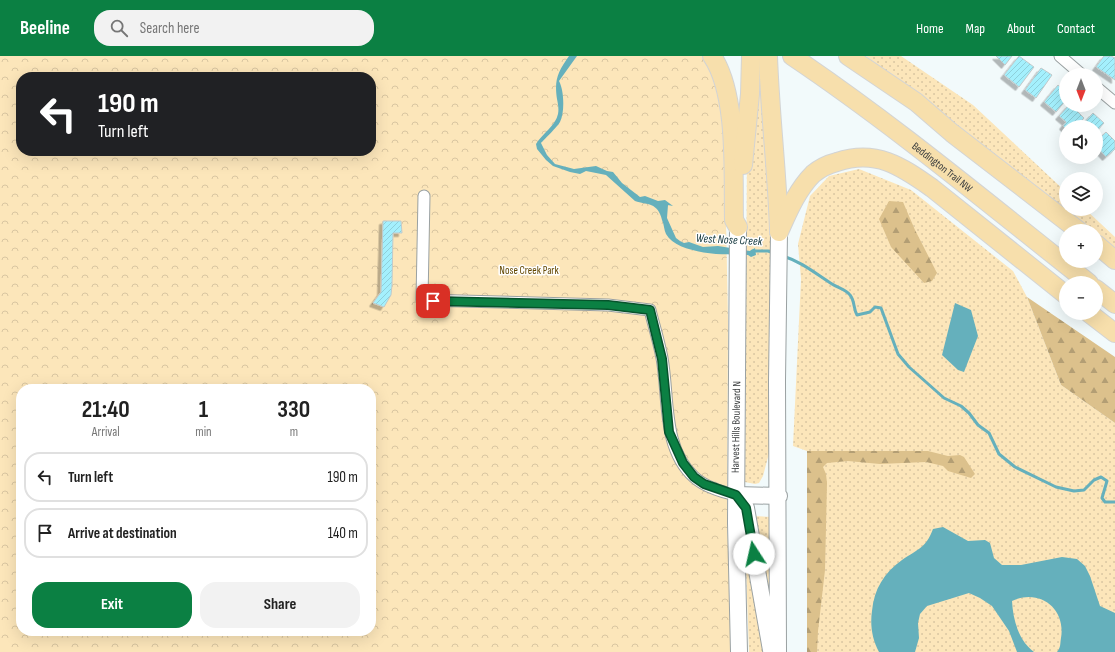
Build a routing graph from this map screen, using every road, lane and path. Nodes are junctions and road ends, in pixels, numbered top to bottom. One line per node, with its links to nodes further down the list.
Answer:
1 (712, 56): 14 (main road)
2 (751, 56): 14 (main road)
3 (768, 56): 15 (main road)
4 (792, 56): 18 (main road, Beddington Trail NW)
5 (848, 56): 10 (main road)
6 (856, 56): 10 (main road)
7 (1060, 56): 8 (street)
8 (1074, 68)
9 (1103, 93): 11 (street)
10 (916, 102): 13 (main road)
11 (1115, 103)
12 (424, 196): 24 (street)
13 (1070, 224)
14 (738, 227): 24 (main road, Harvest Hills Boulevard N)
15 (779, 232): 19 (main road); 25 (main road)
16 (1103, 250): 17 (main road)
17 (1115, 260)
18 (1080, 276)
19 (1059, 289)
20 (1103, 295): 21 (main road)
21 (1115, 304)
22 (1098, 320): 23 (main road)
23 (1115, 333)
24 (736, 495): 25 (main road); 26 (main road, Harvest Hills Boulevard N); 27 (main road)
25 (778, 496): 28 (main road)
26 (739, 652)
27 (771, 652)
28 (778, 652)

